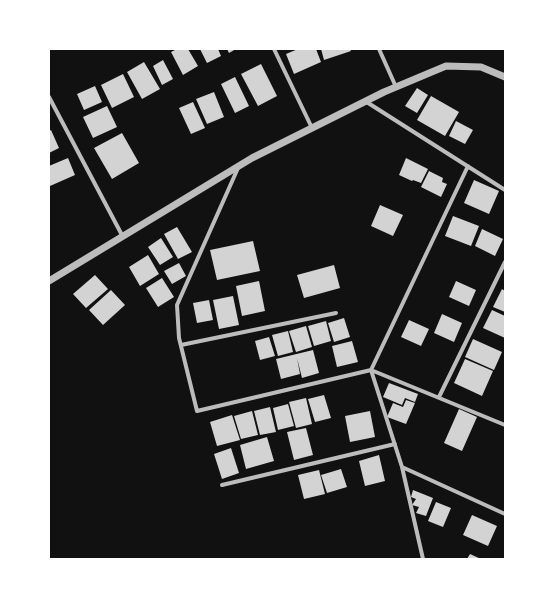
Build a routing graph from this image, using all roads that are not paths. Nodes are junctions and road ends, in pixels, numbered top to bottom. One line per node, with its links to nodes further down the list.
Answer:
1 (274, 49): 7 (street)
2 (379, 49): 4 (street)
3 (505, 77): 4 (street)
4 (396, 87): 6 (street)
5 (49, 96): 11 (street)
6 (365, 101): 7 (street); 9 (street)
7 (312, 128): 8 (street)
8 (239, 166): 11 (street); 15 (street)
9 (468, 166): 10 (street); 16 (street)
10 (505, 190)
11 (123, 237): 13 (street)
12 (505, 262): 17 (street)
13 (49, 281)
14 (336, 313): 15 (street)
15 (181, 345): 16 (street)
16 (371, 370): 17 (street); 19 (street)
17 (439, 397): 18 (street)
18 (505, 424)
19 (395, 444): 20 (street); 21 (street)
20 (402, 467): 22 (street); 23 (street)
21 (222, 485)
22 (505, 514)
23 (423, 559)

